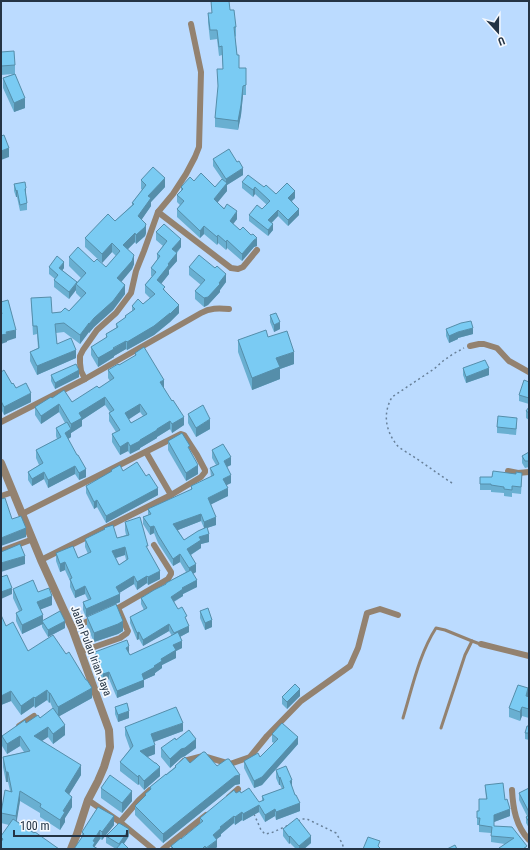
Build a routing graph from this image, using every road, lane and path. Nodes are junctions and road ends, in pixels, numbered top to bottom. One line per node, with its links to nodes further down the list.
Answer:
1 (191, 24): 2 (street)
2 (158, 212): 3 (street); 7 (street)
3 (257, 250)
4 (229, 309): 7 (street)
5 (470, 346): 6 (street); 13 (path)
6 (529, 372)
7 (85, 379): 8 (street)
8 (1, 422)
9 (146, 452): 15 (street); 15 (street); 17 (street)
10 (1, 463): 14 (street, Jalan Pulau Irian Jaya)
11 (508, 471): 12 (street)
12 (529, 472)
13 (452, 483)
14 (12, 492): 16 (street); 17 (street, Jalan Pulau Irian Jaya)
15 (171, 495): 21 (street)
16 (1, 496)
17 (22, 514): 18 (street, Jalan Pulau Irian Jaya)
18 (33, 539): 20 (street); 21 (street, Jalan Pulau Irian Jaya)
19 (154, 544): 22 (street)
20 (1, 551)
21 (41, 560): 26 (street, Jalan Pulau Irian Jaya)
22 (118, 608): 23 (street); 29 (street)
23 (105, 613)
24 (398, 615): 35 (street)
25 (98, 616): 26 (street)
26 (72, 628): 29 (street, Jalan Pulau Irian Jaya)
27 (472, 640): 28 (lane); 32 (lane); 33 (lane)
28 (481, 644): 30 (street)
29 (80, 652): 39 (street, Jalan Pulau Irian Jaya)
30 (529, 656)
31 (34, 716): 34 (street)
32 (403, 718)
33 (441, 728)
34 (14, 729)
35 (179, 766)
36 (156, 785): 43 (street)
37 (238, 789): 40 (street)
38 (512, 790): 46 (street)
39 (88, 800): 43 (street); 47 (street, Jalan Pulau Irian Jaya)
40 (221, 803)
41 (252, 810): 45 (path)
42 (209, 812): 49 (street)
43 (120, 822): 48 (street)
44 (296, 822): 50 (path)
45 (289, 825)
46 (529, 840)
47 (71, 849)
48 (153, 849)
49 (163, 849)
50 (344, 849)

